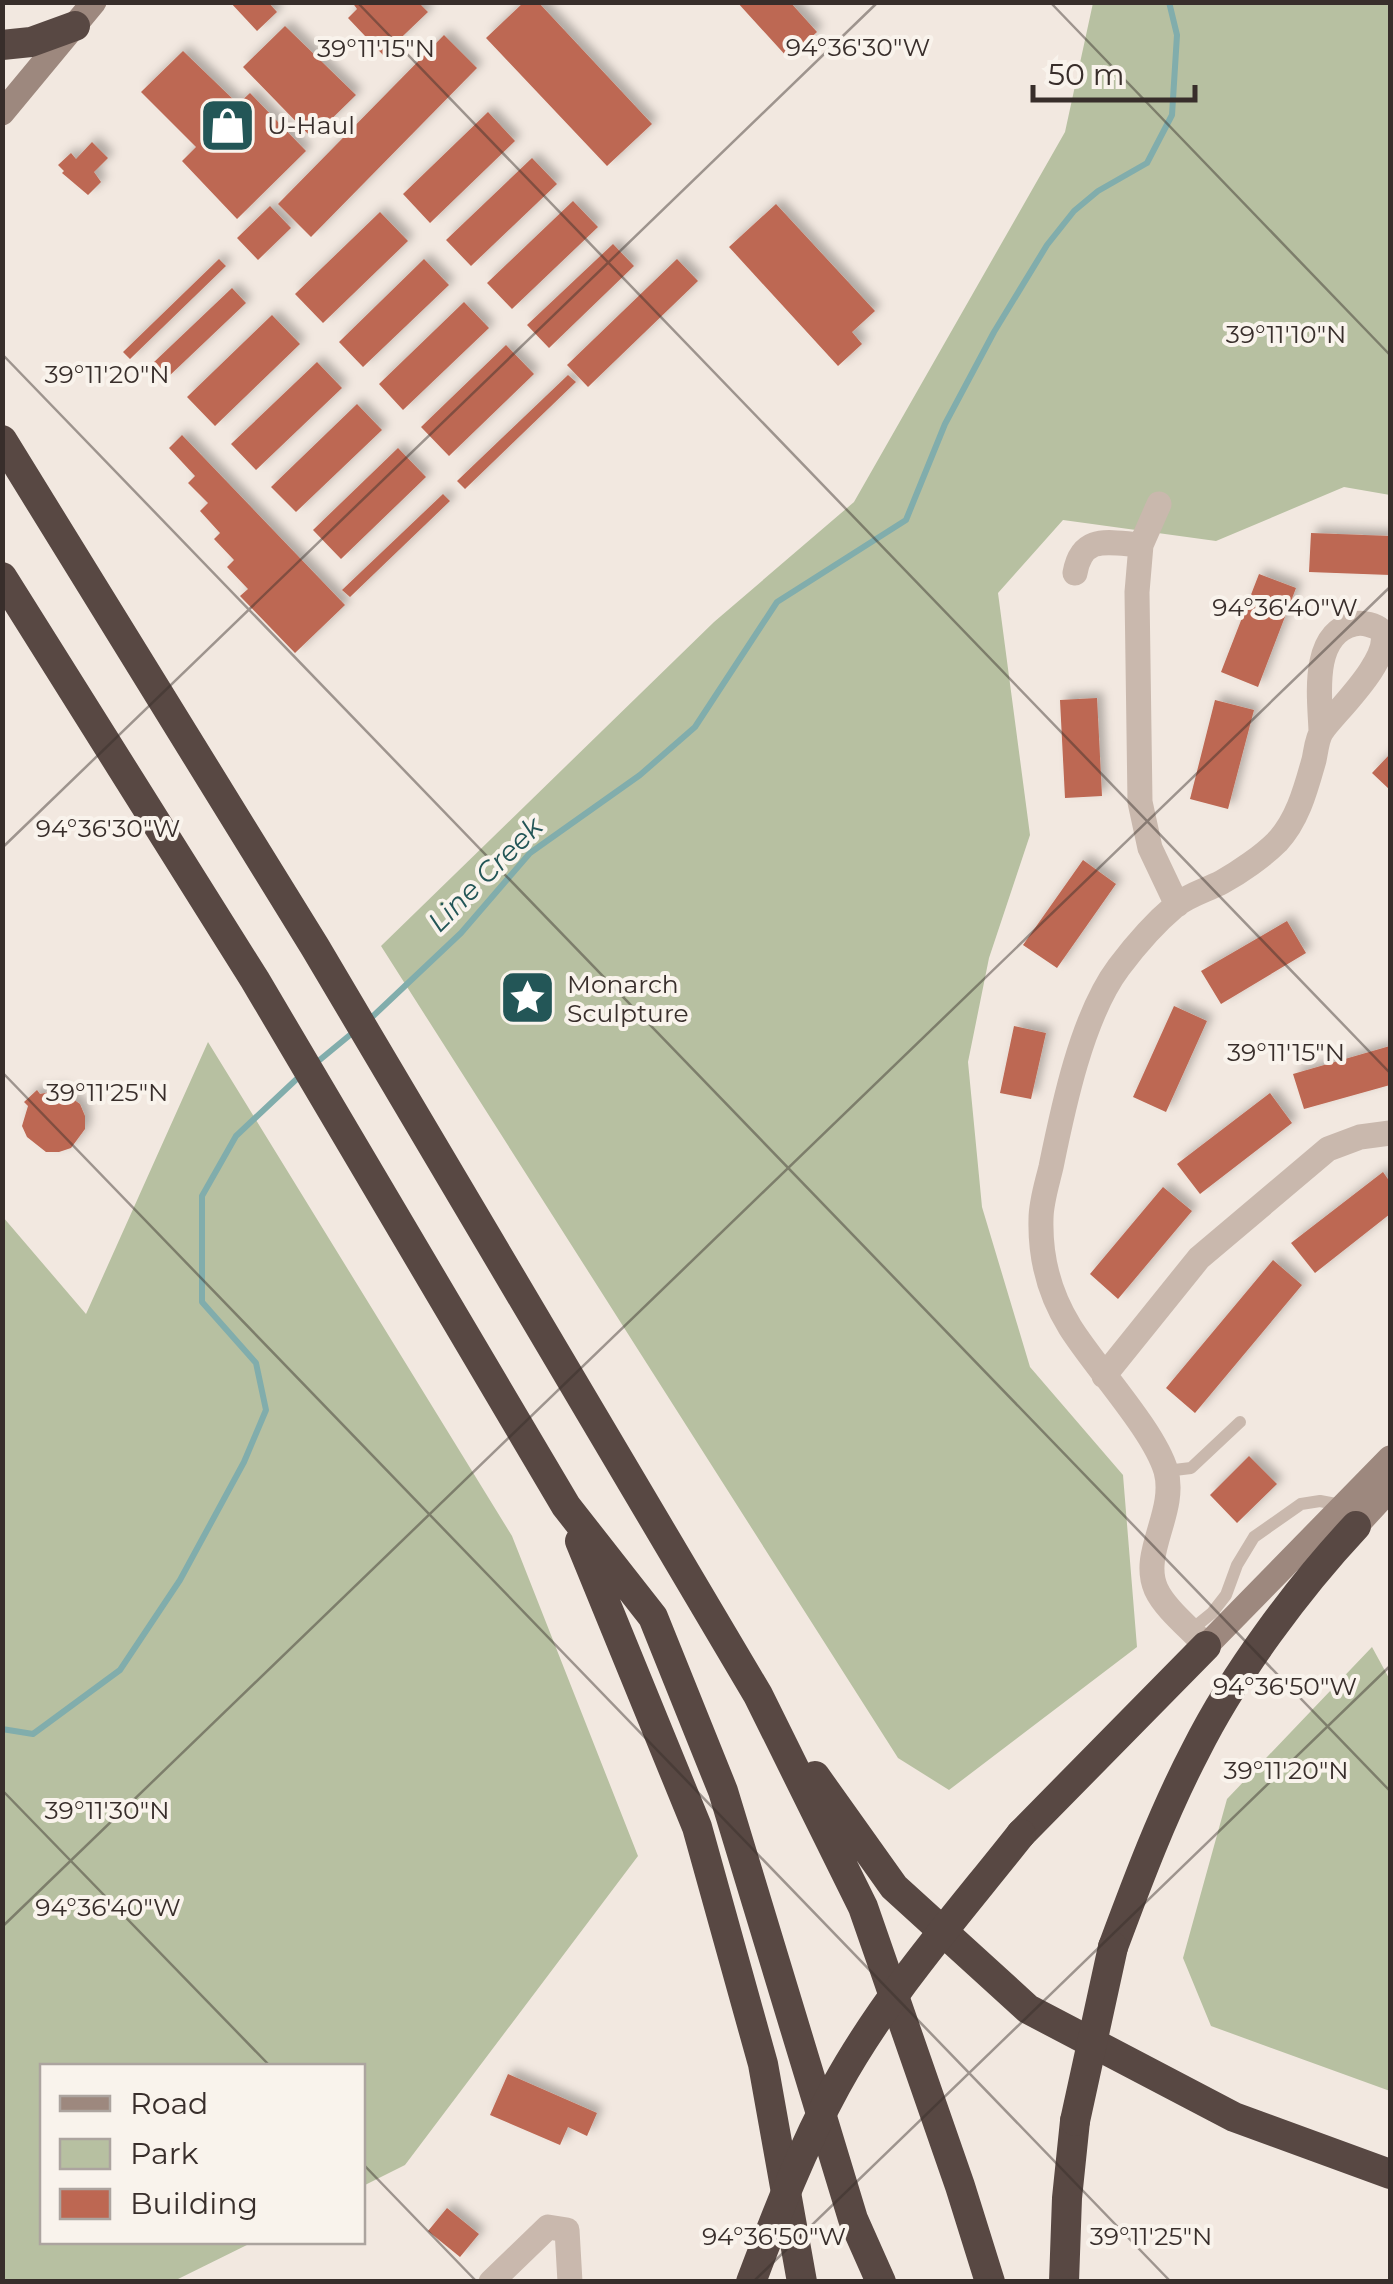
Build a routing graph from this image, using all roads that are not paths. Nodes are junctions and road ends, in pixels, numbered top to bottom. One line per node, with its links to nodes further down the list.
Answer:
1 (84, 14): 2 (highway); 3 (main road)
2 (2, 45)
3 (2, 114)
4 (2, 440): 20 (highway)
5 (1158, 504): 6 (street)
6 (1141, 545): 7 (street); 10 (street)
7 (1075, 574)
8 (2, 577): 17 (highway)
9 (1322, 731): 10 (street)
10 (1176, 905): 12 (street)
11 (1390, 1133): 12 (street)
12 (1104, 1376): 15 (street)
13 (1240, 1422): 15 (lane)
14 (1390, 1458): 18 (main road)
15 (1166, 1472): 19 (street)
16 (1390, 1490): 18 (main road)
17 (566, 1506): 22 (highway); 26 (highway)
18 (1350, 1516): 19 (main road); 19 (lane); 28 (highway, bridge)
19 (1199, 1638): 25 (highway, bridge)
20 (758, 1695): 21 (highway); 27 (highway)
21 (1390, 2174)
22 (881, 2281)
23 (491, 2282): 24 (street)
24 (570, 2282)
25 (751, 2282)
26 (802, 2282)
27 (990, 2282)
28 (1064, 2282)

